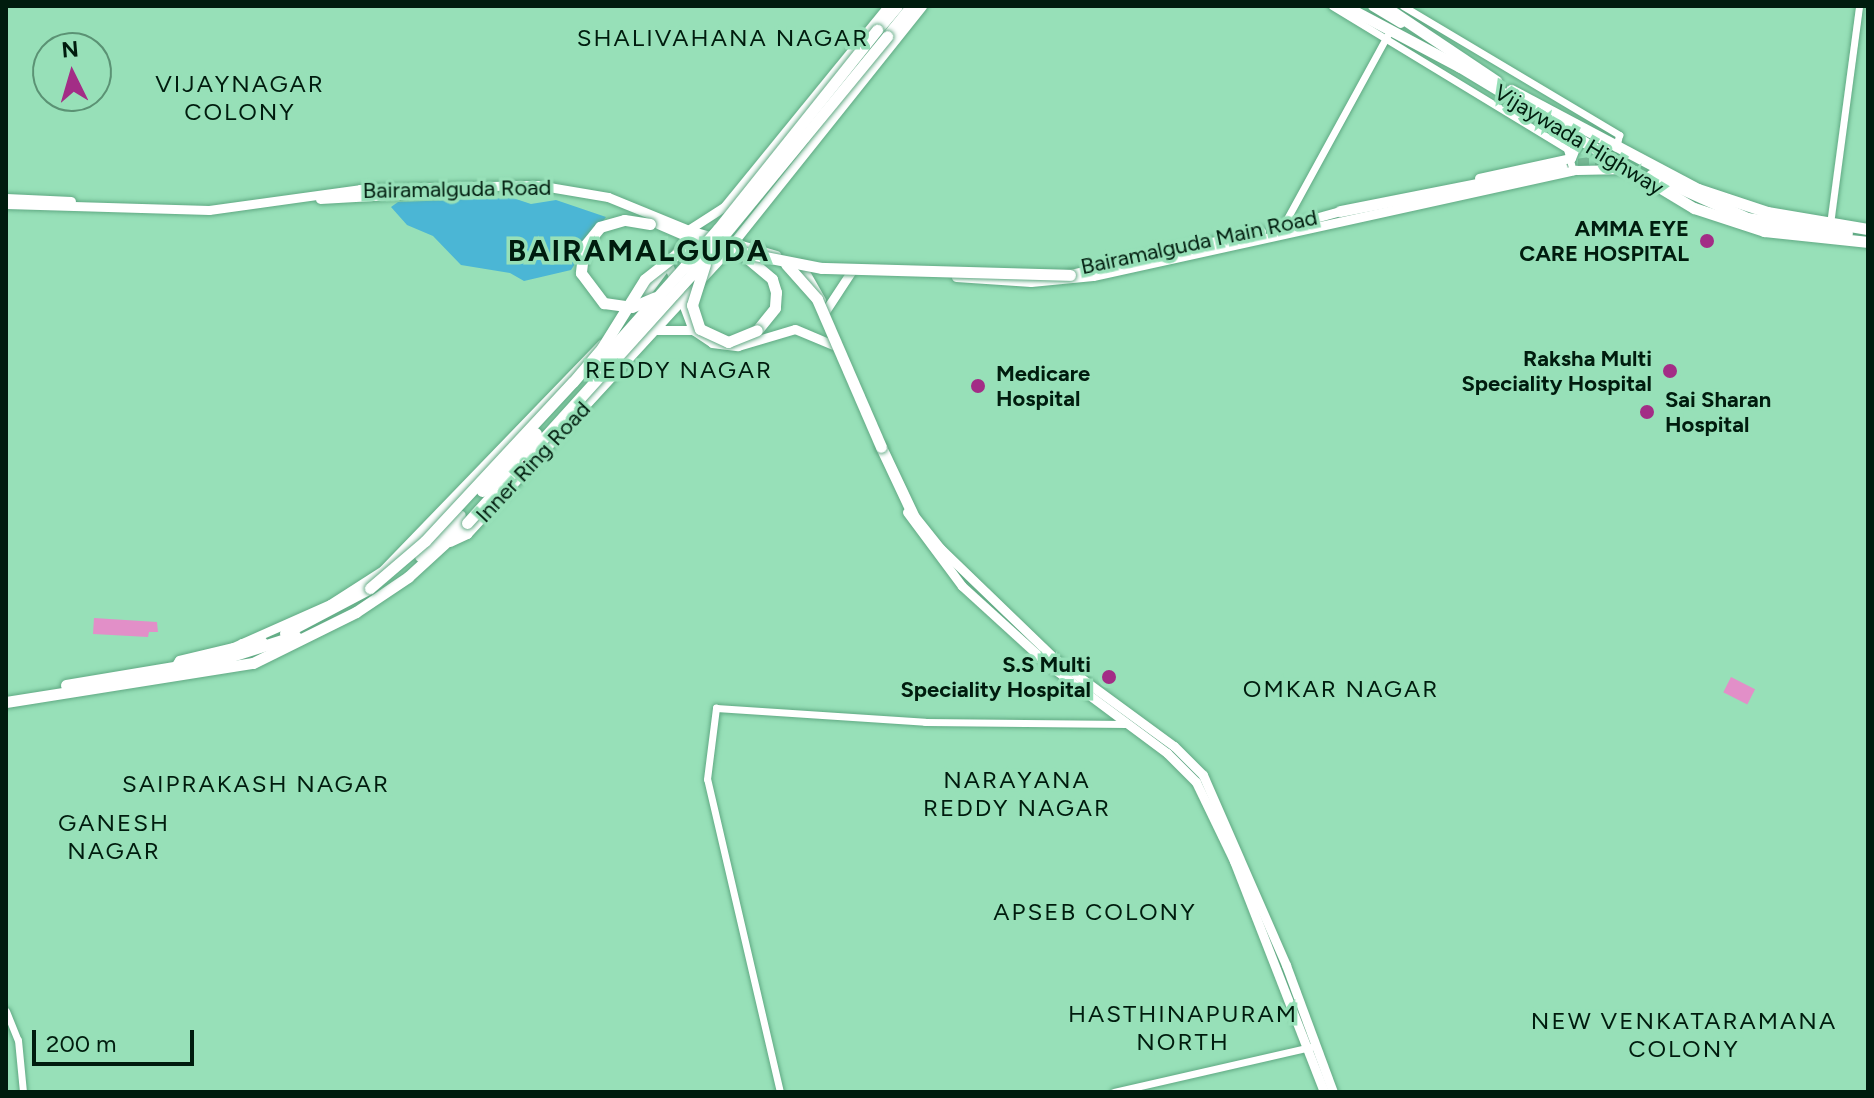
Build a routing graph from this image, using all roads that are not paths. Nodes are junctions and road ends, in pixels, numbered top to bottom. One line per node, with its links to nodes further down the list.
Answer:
1 (897, 6): 13 (highway, Inner Ring Road)
2 (911, 6): 13 (highway, Inner Ring Road)
3 (922, 6): 13 (main road, Inner Ring Road)
4 (1332, 6): 14 (street)
5 (1345, 6): 11 (highway)
6 (1352, 6): 11 (main road, Vijaywada Highway)
7 (1372, 6): 12 (main road, Vijaywada Highway)
8 (1384, 6): 10 (highway, Vijaywada Highway)
9 (1859, 6): 27 (street)
10 (1399, 9): 12 (highway, Vijaywada Highway); 16 (street)
11 (1362, 14): 14 (highway, Vijaywada Highway)
12 (1410, 24): 16 (highway, Vijaywada Highway)
13 (886, 26): 23 (main road); 25 (main road, Inner Ring Road); 35 (highway, bridge); 42 (highway, bridge)
14 (1388, 33): 15 (highway, Vijaywada Highway); 17 (street); 28 (street)
15 (1578, 141): 17 (main road); 18 (highway, Vijaywada Highway)
16 (1611, 146): 27 (highway, Vijaywada Highway)
17 (1569, 165): 18 (main road); 24 (highway); 41 (main road)
18 (1631, 168): 29 (highway); 32 (highway, Vijaywada Highway)
19 (585, 196): 22 (main road, Bairamalguda Road); 26 (main road, Bairamalguda Road); 31 (main road, Bairamalguda Road)
20 (6, 198): 22 (main road, Bairamalguda Road)
21 (6, 204): 22 (main road, Bairamalguda Road)
22 (102, 205)
23 (726, 206): 25 (main road); 31 (main road)
24 (1340, 211): 28 (main road, Bairamalguda Main Road)
25 (748, 223): 33 (main road, Inner Ring Road); 34 (main road)
26 (655, 224): 31 (main road, Bairamalguda Road); 42 (highway, bridge)
27 (1830, 224): 29 (highway, Vijaywada Highway)
28 (1283, 226): 30 (main road, Bairamalguda Main Road)
29 (1865, 228)
30 (1260, 232): 39 (highway, bridge); 41 (main road, Bairamalguda Main Road)
31 (687, 234): 33 (main road, Bairamalguda Road); 36 (main road, Bairamalguda Road); 38 (main road, Inner Ring Road)
32 (1868, 242)
33 (732, 244): 34 (main road, Bairamalguda Road); 36 (main road, Inner Ring Road)
34 (757, 249): 39 (main road, Bairamalguda Road)
35 (710, 253): 37 (highway, bridge); 50 (highway, bridge)
36 (725, 253): 37 (main road, Bairamalguda Main Road); 43 (main road, Inner Ring Road)
37 (746, 257): 39 (main road, Bairamalguda Main Road)
38 (668, 264): 43 (main road); 47 (main road, Inner Ring Road)
39 (796, 268): 40 (main road); 41 (main road, Bairamalguda Main Road); 44 (main road); 48 (main road); 53 (highway, bridge); 54 (highway, bridge)
40 (851, 272): 41 (main road); 44 (main road)
41 (1003, 277)
42 (665, 290): 50 (highway, bridge)
43 (683, 299): 45 (main road, Inner Ring Road); 46 (main road)
44 (826, 310): 53 (main road)
45 (653, 330): 46 (main road); 49 (main road, Inner Ring Road)
46 (693, 330): 48 (main road)
47 (605, 341): 49 (main road); 51 (main road, Inner Ring Road)
48 (833, 345): 58 (main road)
49 (626, 361): 52 (main road, Inner Ring Road)
50 (463, 519): 52 (highway)
51 (422, 532): 52 (highway); 54 (main road, Inner Ring Road)
52 (437, 545): 54 (highway); 55 (highway, Inner Ring Road)
53 (942, 552): 60 (main road)
54 (243, 648): 55 (highway, Inner Ring Road)
55 (78, 688): 56 (highway, Inner Ring Road); 57 (highway, Inner Ring Road)
56 (6, 695)
57 (6, 702)
58 (1126, 724): 60 (main road); 62 (street)
59 (6, 1011): 61 (street)
60 (1314, 1046): 63 (street); 64 (main road); 65 (main road)
61 (23, 1092)
62 (780, 1092)
63 (1114, 1092)
64 (1324, 1092)
65 (1333, 1092)

